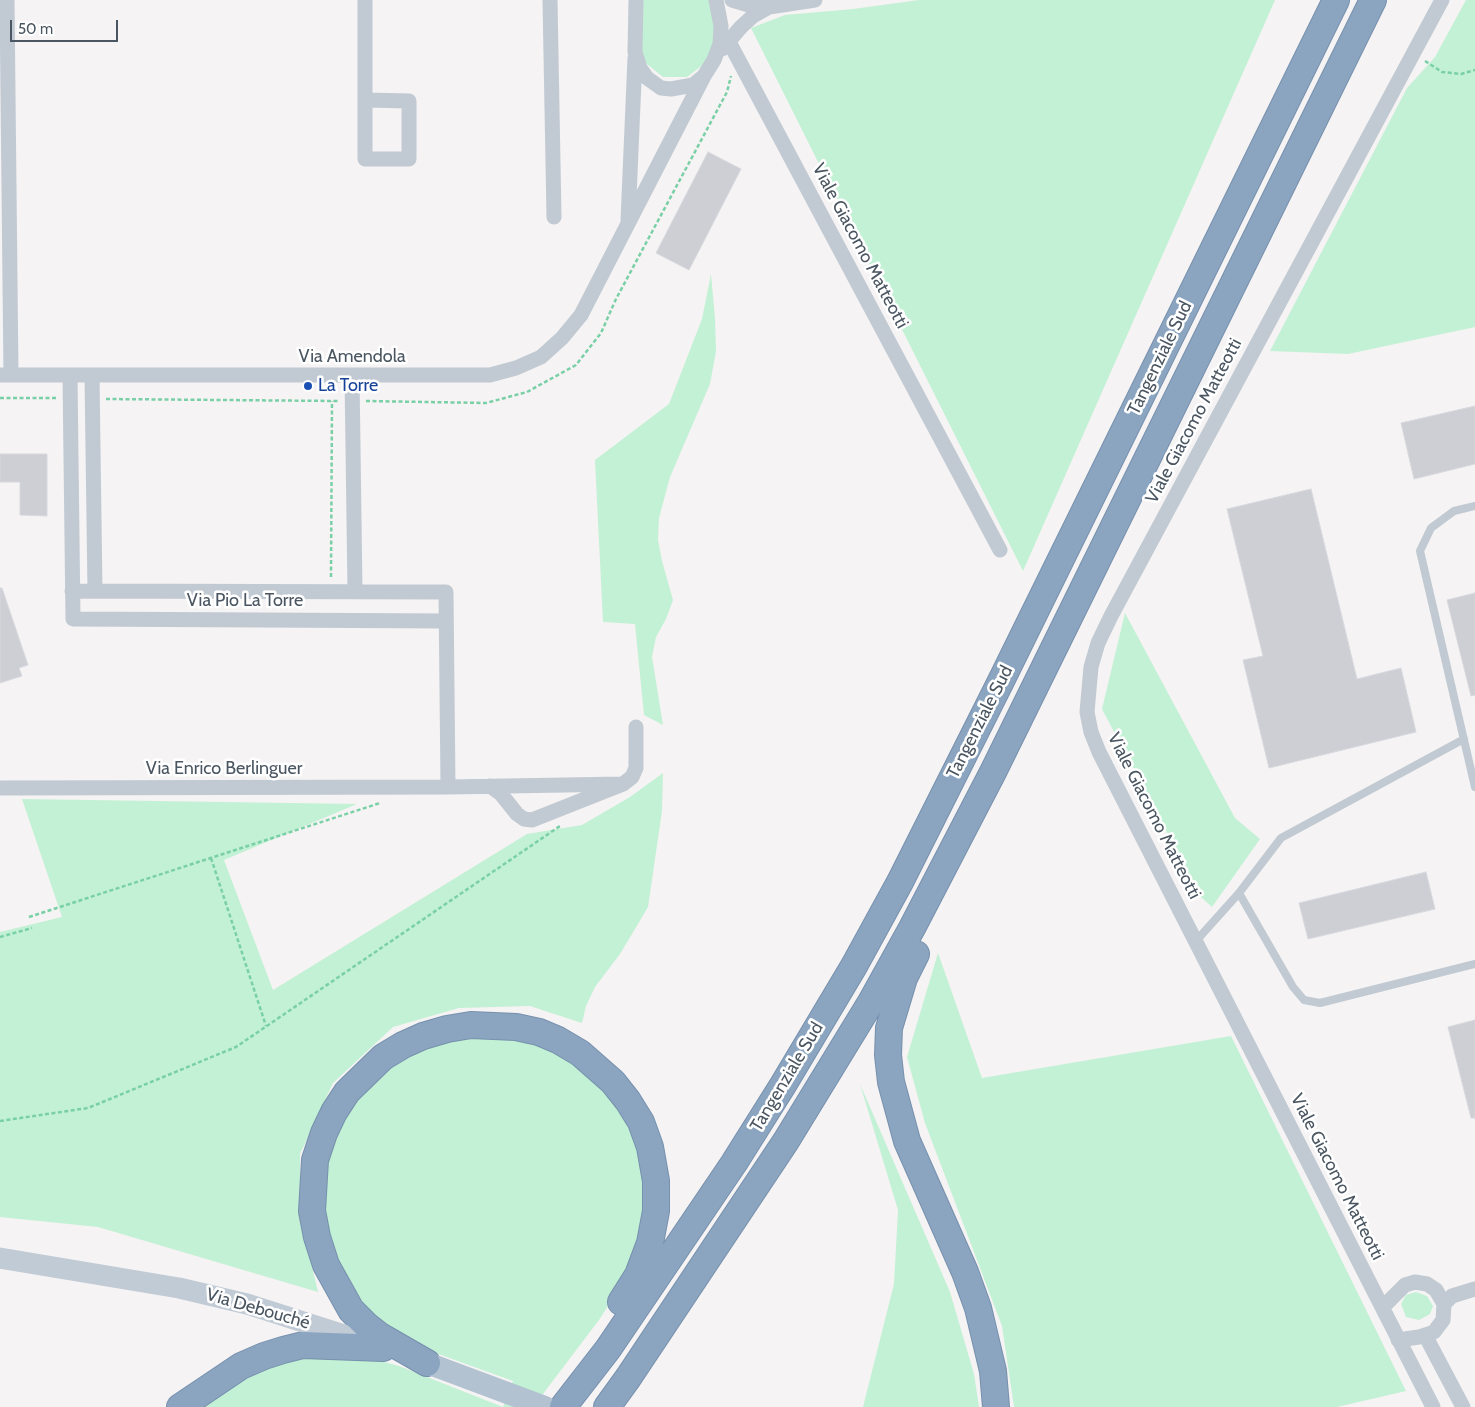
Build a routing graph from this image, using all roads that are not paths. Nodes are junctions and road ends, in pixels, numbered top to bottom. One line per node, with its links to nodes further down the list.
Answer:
1 (7, 0): 19 (street)
2 (365, 0): 16 (street)
3 (550, 0): 17 (street)
4 (636, 0): 13 (street, Via Amendola)
5 (716, 0): 14 (street)
6 (732, 0): 11 (street)
7 (815, 0): 11 (street)
8 (1336, 0): 49 (highway, Tangenziale Sud)
9 (1373, 0): 31 (highway, Tangenziale Sud)
10 (1442, 0): 40 (street, Viale Giacomo Matteotti)
11 (769, 7): 12 (street)
12 (728, 40): 14 (street); 24 (street, Viale Giacomo Matteotti)
13 (635, 52): 15 (street); 18 (street, Via Amendola)
14 (714, 60): 15 (street, Via Amendola)
15 (704, 76): 18 (street, Via Amendola)
16 (365, 100): 16 (street)
17 (554, 217)
18 (628, 224): 20 (street, Via Amendola)
19 (5, 375): 21 (street, Via Amendola)
20 (352, 375): 22 (street, Via Amendola); 27 (street)
21 (70, 376): 22 (street, Via Amendola); 25 (street, Via Pio La Torre)
22 (92, 376): 26 (street)
23 (1475, 506): 30 (lane)
24 (1000, 550)
25 (72, 591): 26 (street, Via Pio La Torre); 28 (street, Via Pio La Torre)
26 (94, 591): 27 (street, Via Pio La Torre)
27 (355, 592): 28 (street, Via Pio La Torre)
28 (446, 621): 35 (street)
29 (636, 726): 32 (street)
30 (1464, 739): 36 (lane); 39 (lane)
31 (993, 772): 54 (highway, Tangenziale Sud); 55 (highway)
32 (623, 784): 33 (street, Via Enrico Berlinguer); 38 (street)
33 (557, 785): 34 (street, Via Enrico Berlinguer); 38 (street)
34 (490, 786): 35 (street, Via Enrico Berlinguer); 38 (street)
35 (448, 787): 37 (street, Via Enrico Berlinguer)
36 (1475, 787)
37 (0, 788)
38 (562, 816)
39 (1239, 893): 40 (lane); 41 (lane)
40 (1196, 941): 45 (street, Viale Giacomo Matteotti)
41 (1475, 964)
42 (0, 1258): 48 (main road, Via Debouché)
43 (1475, 1289): 44 (street)
44 (1444, 1304): 45 (street); 46 (street)
45 (1383, 1307): 47 (street, Viale Giacomo Matteotti)
46 (1425, 1335): 47 (street); 57 (street)
47 (1398, 1340): 56 (street, Viale Giacomo Matteotti)
48 (383, 1348): 50 (main road, Via Debouché); 51 (highway)
49 (608, 1349): 50 (highway); 53 (highway, Tangenziale Sud)
50 (427, 1363): 52 (main road, Via Debouché)
51 (180, 1407)
52 (545, 1407)
53 (563, 1407)
54 (607, 1407)
55 (996, 1407)
56 (1433, 1407)
57 (1463, 1407)

